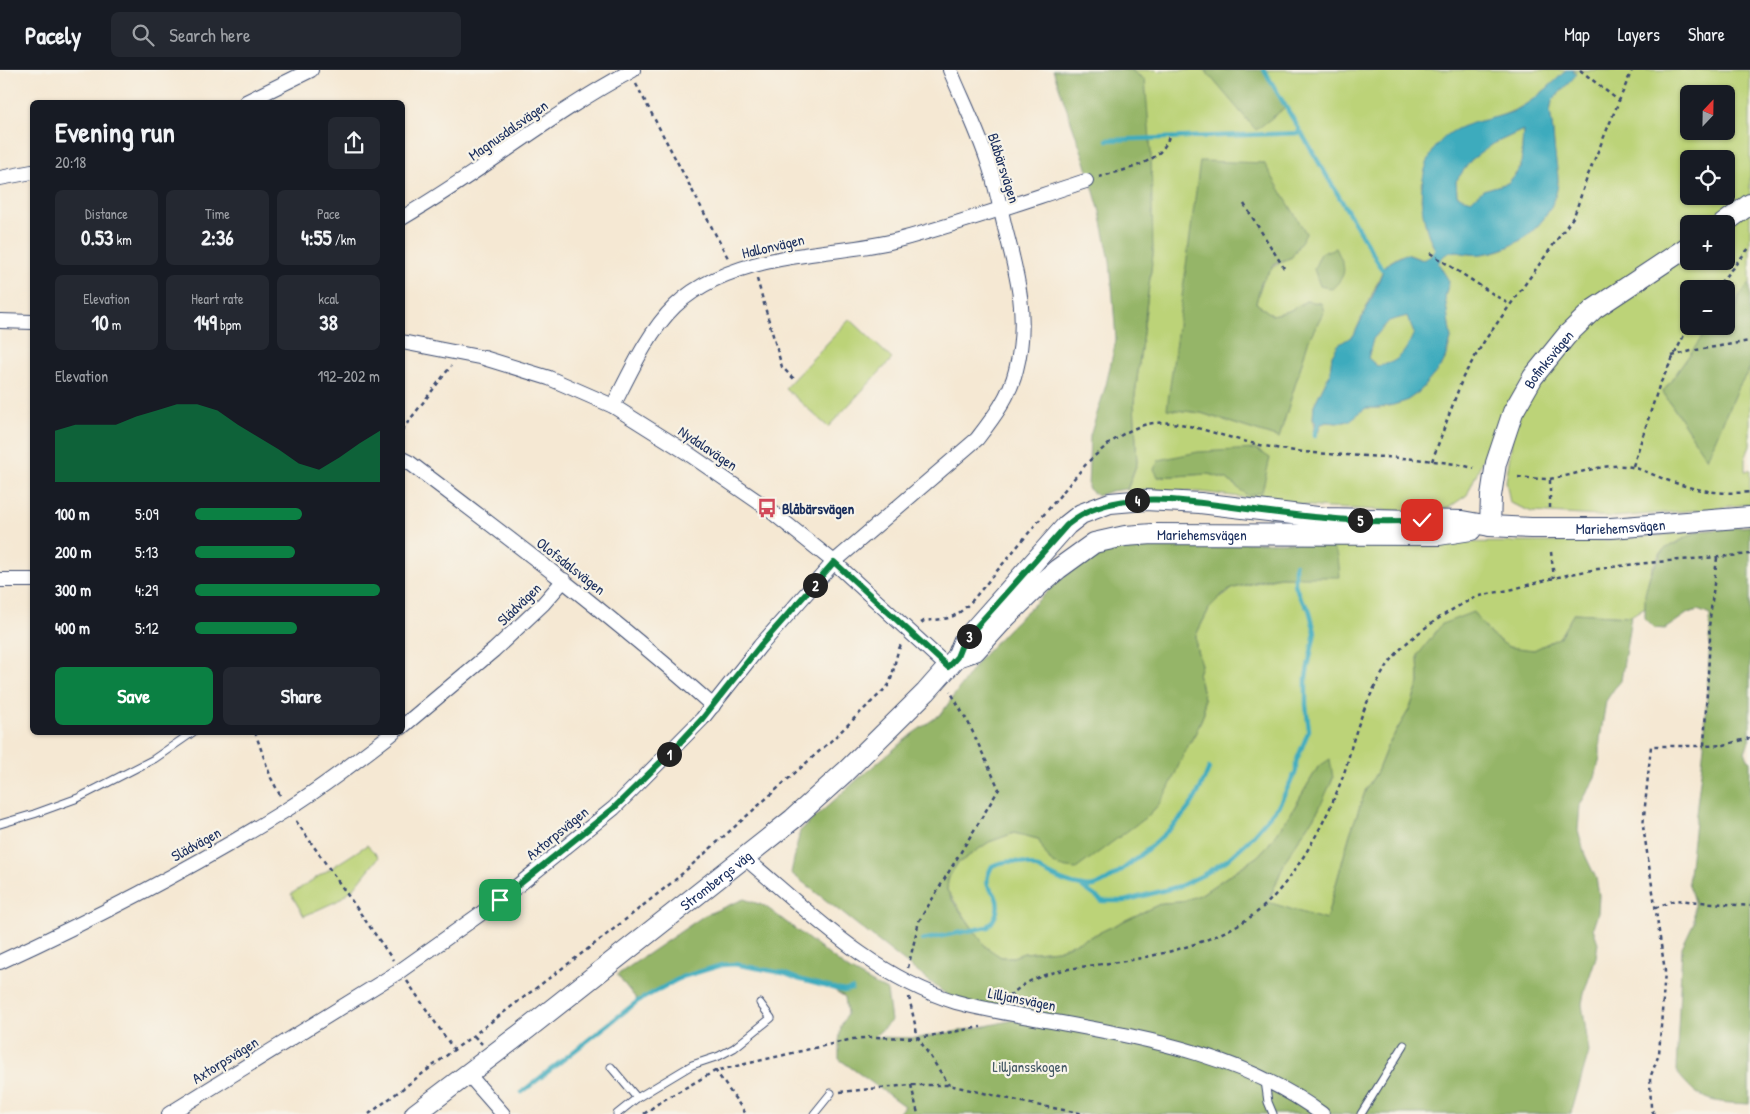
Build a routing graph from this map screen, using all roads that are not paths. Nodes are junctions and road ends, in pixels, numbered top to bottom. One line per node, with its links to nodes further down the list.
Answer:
1 (311, 70): 4 (street)
2 (950, 70): 9 (street, Blåbärsvägen)
3 (625, 72): 11 (street, Magnusdalsvägen)
4 (250, 100)
5 (30, 172): 6 (street)
6 (0, 178)
7 (1086, 181): 9 (street, Hallonvägen)
8 (1750, 204): 10 (street)
9 (1000, 209): 16 (street, Hallonvägen); 20 (street, Blåbärsvägen)
10 (1735, 215)
11 (405, 216)
12 (1680, 252): 19 (street, Bofinksvägen)
13 (0, 321): 14 (street)
14 (30, 322)
15 (405, 343): 16 (street, Nydalavägen)
16 (613, 406): 20 (street, Nydalavägen)
17 (405, 461): 23 (street, Olofsdalsvägen)
18 (1750, 518): 19 (street, Mariehemsvägen)
19 (1490, 526): 24 (street, Mariehemsvägen); 24 (street, Mariehemsvägen)
20 (834, 562): 24 (street, Nydalavägen); 25 (street, Axtorpsvägen)
21 (0, 580): 22 (street)
22 (30, 580)
23 (564, 580): 25 (street, Olofsdalsvägen); 26 (street, Slädvägen)
24 (949, 667): 30 (street, Strombergs väg)
25 (713, 706): 39 (street, Axtorpsvägen)
26 (405, 724)
27 (189, 735): 29 (lane)
28 (390, 735): 31 (street, Slädvägen)
29 (0, 824)
30 (745, 858): 35 (street, Strombergs väg); 36 (street, Lilljansvägen)
31 (0, 962)
32 (760, 1003): 38 (lane)
33 (1404, 1045): 46 (lane)
34 (611, 1067): 38 (lane)
35 (468, 1074): 40 (street, Strombergs väg); 41 (street)
36 (1265, 1079): 44 (lane); 45 (street, Lilljansvägen)
37 (831, 1093): 43 (lane)
38 (637, 1098): 42 (lane)
39 (169, 1114)
40 (415, 1114)
41 (503, 1114)
42 (617, 1114)
43 (814, 1114)
44 (1273, 1114)
45 (1322, 1114)
46 (1361, 1114)

